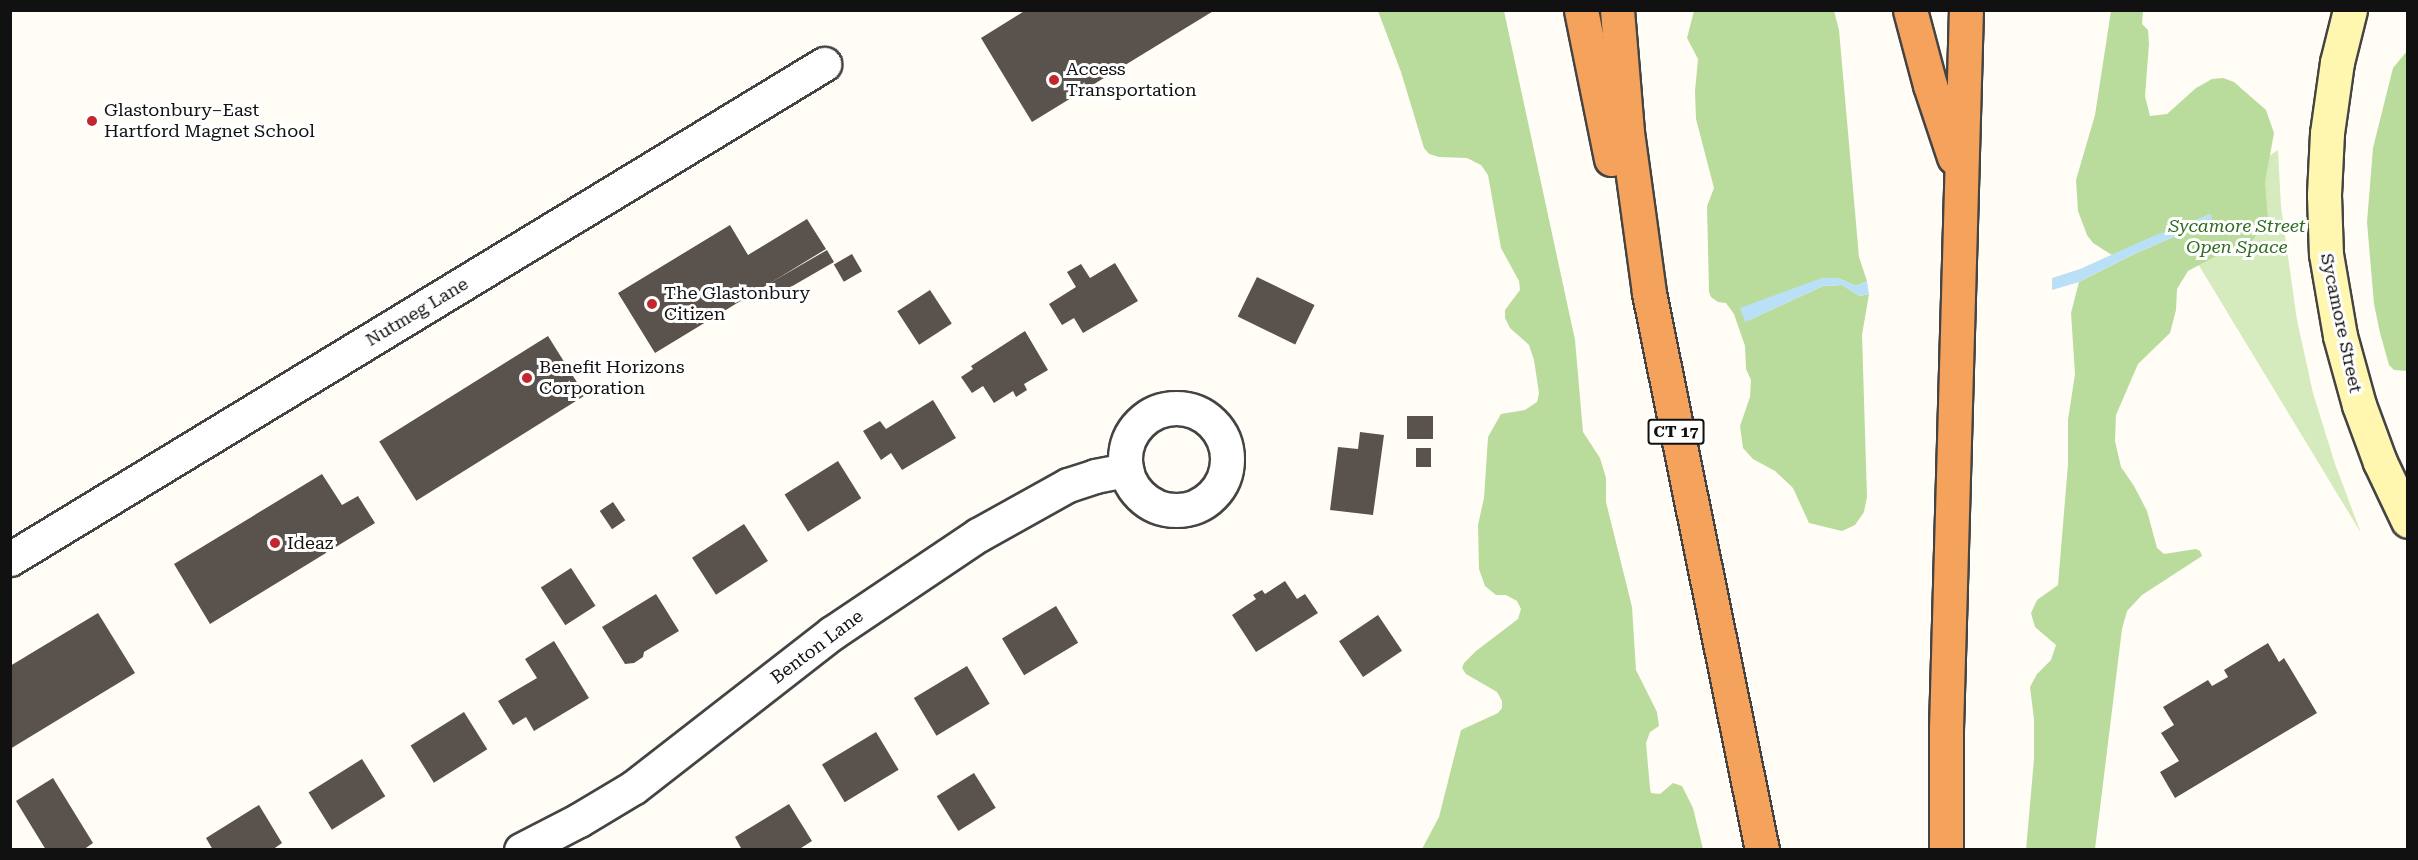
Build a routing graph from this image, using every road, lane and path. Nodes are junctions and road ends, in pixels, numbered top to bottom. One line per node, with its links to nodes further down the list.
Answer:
1 (1581, 10): 8 (highway)
2 (1617, 10): 8 (highway, CT 17)
3 (1911, 10): 7 (highway)
4 (1966, 10): 7 (highway)
5 (2350, 10): 10 (street, Sycamore Street)
6 (824, 64): 11 (street, Nutmeg Lane)
7 (1961, 175): 14 (highway)
8 (1648, 287): 13 (highway, CT 17)
9 (1126, 470): 12 (street, Benton Lane)
10 (2408, 521)
11 (10, 559)
12 (520, 849)
13 (1762, 849)
14 (1946, 849)

